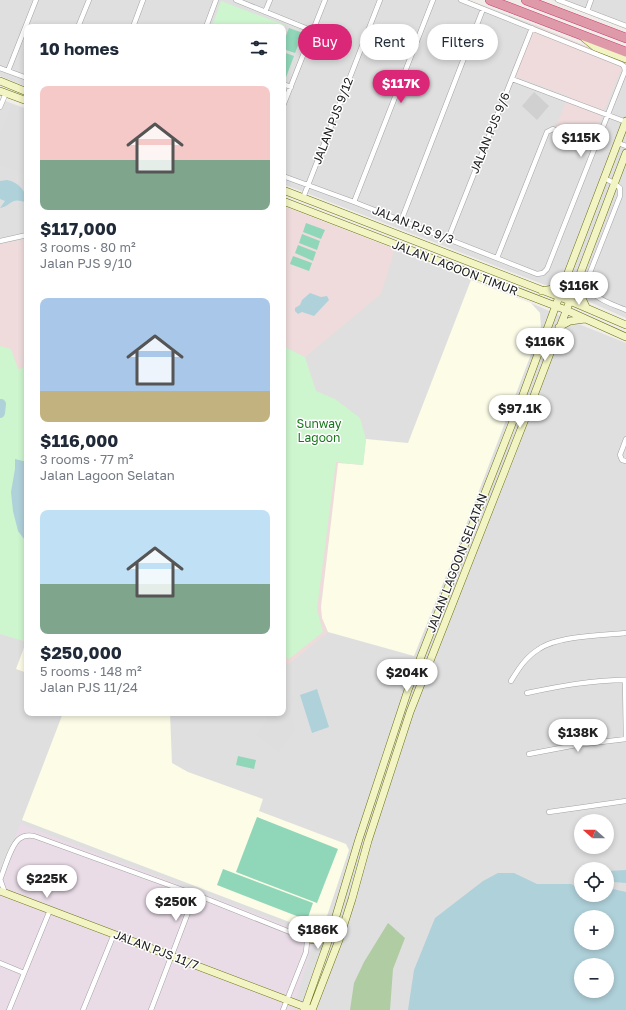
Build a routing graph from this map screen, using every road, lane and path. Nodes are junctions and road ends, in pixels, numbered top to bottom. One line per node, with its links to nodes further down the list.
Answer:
1 (36, 0): 18 (street)
2 (89, 0): 19 (street)
3 (144, 0): 20 (street)
4 (216, 0): 21 (street)
5 (236, 0): 17 (street)
6 (270, 0): 17 (street)
7 (325, 0): 22 (street)
8 (380, 0): 53 (street, JALAN PJS 9/12)
9 (433, 0): 57 (street)
10 (460, 0): 15 (street)
11 (490, 0): 27 (highway)
12 (526, 0): 28 (highway)
13 (558, 0): 16 (street)
14 (591, 0): 16 (street)
15 (483, 9): 25 (street); 58 (street)
16 (587, 11): 24 (street)
17 (265, 12): 23 (street)
18 (27, 24)
19 (79, 24)
20 (134, 24)
21 (207, 24)
22 (316, 24)
23 (298, 25)
24 (626, 26)
25 (532, 28): 35 (street, JALAN PJS 9/6); 44 (street)
26 (24, 30): 33 (street)
27 (581, 35): 29 (highway); 30 (main road)
28 (626, 38)
29 (626, 52)
30 (626, 59)
31 (302, 60): 38 (street)
32 (0, 68): 33 (street)
33 (8, 71): 34 (street)
34 (24, 77)
35 (512, 79): 44 (street); 60 (street, JALAN PJS 9/6)
36 (0, 81): 39 (main road)
37 (286, 85): 38 (street)
38 (291, 87): 41 (street)
39 (24, 91)
40 (3, 92): 42 (main road); 43 (street)
41 (286, 99)
42 (24, 100)
43 (0, 106)
44 (607, 115): 45 (street); 47 (street)
45 (626, 122): 46 (main road, JALAN LAGOON SELATAN)
46 (618, 143): 48 (street); 51 (main road, JALAN LAGOON SELATAN)
47 (595, 145): 62 (street); 62 (street, JALAN PJS 9/3)
48 (626, 146)
49 (626, 153): 52 (main road, JALAN LAGOON SELATAN)
50 (286, 177): 53 (street, JALAN PJS 9/3)
51 (604, 178): 52 (street); 63 (main road, JALAN LAGOON SELATAN)
52 (614, 183): 64 (main road, JALAN LAGOON SELATAN); 72 (street)
53 (308, 185): 55 (street, JALAN PJS 9/12); 57 (street, JALAN PJS 9/3)
54 (286, 191): 55 (main road, JALAN LAGOON TIMUR)
55 (303, 198): 65 (main road, JALAN LAGOON TIMUR)
56 (286, 202): 67 (main road, JALAN LAGOON TIMUR)
57 (354, 202): 58 (street, JALAN PJS 9/3)
58 (401, 220): 60 (street, JALAN PJS 9/3)
59 (24, 236): 61 (street)
60 (448, 239): 62 (street, JALAN PJS 9/3)
61 (0, 241)
62 (497, 258)
63 (566, 278): 65 (main road); 66 (main road, JALAN LAGOON SELATAN)
64 (578, 279): 68 (main road, JALAN LAGOON SELATAN); 70 (main road)
65 (542, 291): 66 (main road, JALAN LAGOON TIMUR)
66 (558, 297): 68 (main road, JALAN LAGOON TIMUR); 69 (main road, JALAN LAGOON SELATAN)
67 (539, 300): 69 (main road, JALAN LAGOON TIMUR); 74 (main road)
68 (570, 301): 70 (main road, JALAN LAGOON TIMUR); 71 (main road, JALAN LAGOON SELATAN)
69 (555, 306): 71 (main road, JALAN LAGOON TIMUR); 74 (main road, JALAN LAGOON SELATAN)
70 (586, 307): 75 (main road, JALAN LAGOON TIMUR)
71 (566, 310): 73 (main road, JALAN LAGOON TIMUR); 76 (main road, JALAN LAGOON SELATAN)
72 (626, 310)
73 (585, 319): 76 (main road); 77 (main road, JALAN LAGOON TIMUR)
74 (548, 324): 88 (main road, JALAN LAGOON SELATAN)
75 (626, 325)
76 (559, 327): 89 (main road, JALAN LAGOON SELATAN)
77 (626, 336)
78 (626, 439): 79 (street)
79 (626, 461)
80 (626, 633): 82 (street)
81 (626, 680): 83 (street); 84 (street)
82 (511, 681)
83 (527, 693)
84 (626, 739): 85 (street)
85 (529, 754)
86 (626, 801): 87 (street)
87 (549, 812)
88 (359, 839): 89 (main road); 95 (main road, JALAN LAGOON SELATAN)
89 (368, 841): 101 (main road, JALAN LAGOON SELATAN)
90 (0, 880): 91 (street); 92 (street)
91 (3, 892): 93 (main road, JALAN PJS 11/7)
92 (195, 894): 96 (street); 97 (street)
93 (50, 910): 94 (main road, JALAN PJS 11/7); 99 (street)
94 (114, 934): 97 (main road, JALAN PJS 11/7); 103 (street)
95 (330, 936): 96 (main road); 101 (main road, JALAN LAGOON SELATAN)
96 (305, 938): 100 (street)
97 (172, 957): 100 (main road, JALAN PJS 11/7); 104 (street)
98 (0, 963): 99 (street)
99 (24, 973): 102 (street)
100 (287, 1000): 101 (main road, JALAN PJS 11/7); 105 (street)
101 (308, 1009)
102 (9, 1010)
103 (83, 1010)
104 (151, 1010)
105 (283, 1010)

